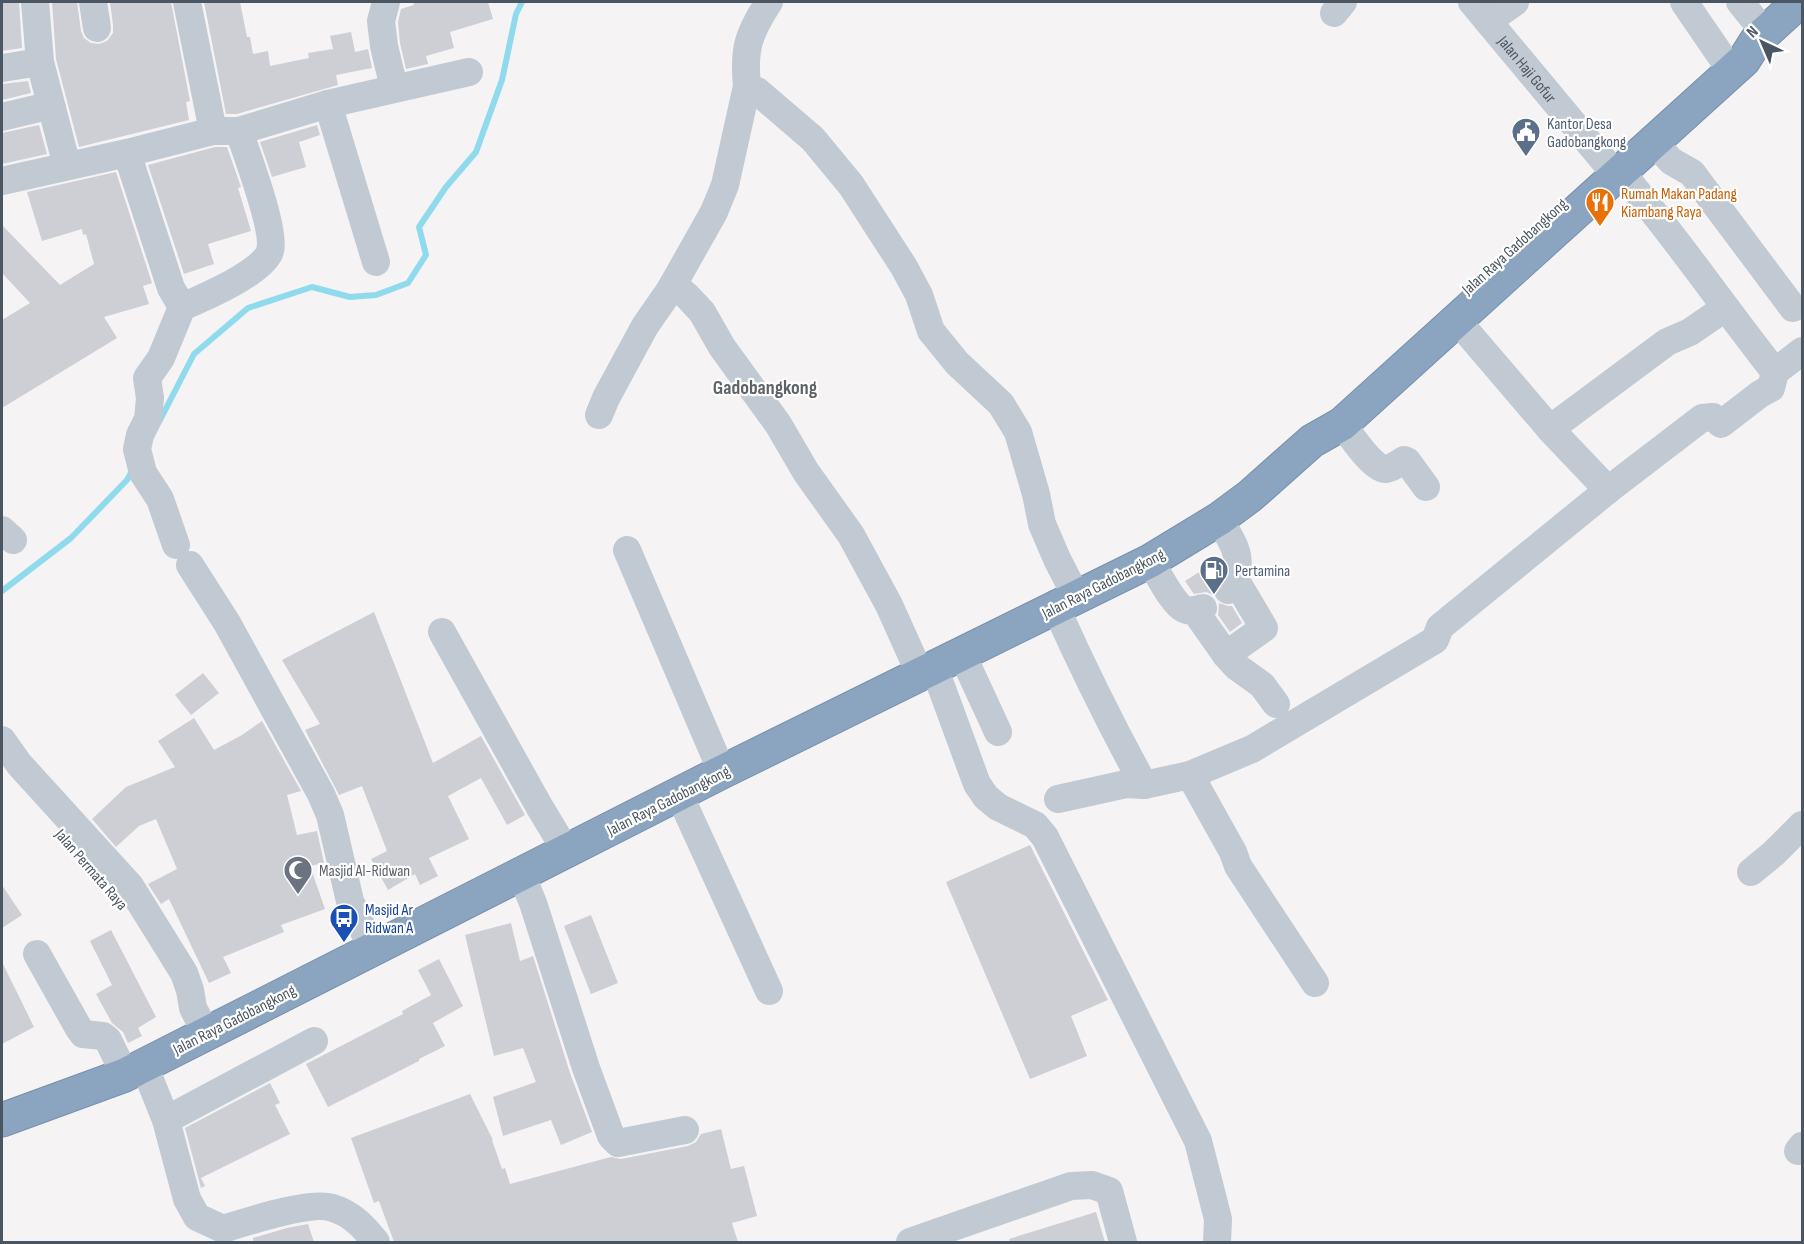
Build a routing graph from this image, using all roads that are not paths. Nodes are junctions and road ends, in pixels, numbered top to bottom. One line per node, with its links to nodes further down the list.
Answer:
1 (35, 2): 12 (street)
2 (187, 2): 20 (street)
3 (386, 2): 16 (street)
4 (769, 2): 15 (street)
5 (1515, 2): 9 (street)
6 (1684, 2): 11 (street)
7 (1740, 2): 10 (street)
8 (1799, 2): 10 (highway, Jalan Raya Gadobangkong)
9 (1480, 11): 24 (street, Jalan Haji Gofur)
10 (1760, 37): 11 (highway, Jalan Raya Gadobangkong); 21 (highway, Jalan Raya Gadobangkong)
11 (1723, 59): 24 (highway, Jalan Raya Gadobangkong)
12 (40, 62): 13 (street); 18 (street)
13 (2, 68)
14 (469, 72): 16 (street)
15 (747, 86): 27 (street); 43 (street)
16 (394, 88): 17 (street)
17 (328, 104): 20 (street); 26 (street)
18 (52, 108): 19 (street); 23 (street)
19 (2, 117)
20 (226, 131): 22 (street); 28 (street)
21 (1654, 142): 24 (highway, Jalan Raya Gadobangkong); 30 (street)
22 (127, 153): 23 (street); 28 (street)
23 (68, 166): 25 (street)
24 (1614, 167): 29 (street, Jalan Haji Gofur); 31 (highway, Jalan Raya Gadobangkong); 37 (highway, Jalan Raya Gadobangkong)
25 (7, 185)
26 (376, 262)
27 (670, 290): 34 (street); 46 (street)
28 (182, 307): 60 (street)
29 (1725, 308): 33 (street, Jalan Haji Gofur); 36 (street)
30 (1793, 308)
31 (1456, 319): 35 (highway, Jalan Raya Gadobangkong); 36 (street)
32 (1803, 351): 33 (street)
33 (1775, 372): 39 (street)
34 (599, 415)
35 (1342, 424): 37 (highway, Jalan Raya Gadobangkong); 38 (street)
36 (1550, 429): 39 (street)
37 (1312, 441): 40 (highway, Jalan Raya Gadobangkong)
38 (1426, 488)
39 (1608, 490): 52 (street)
40 (1218, 519): 42 (highway, Jalan Raya Gadobangkong); 45 (street)
41 (627, 550): 51 (street)
42 (1150, 561): 43 (highway, Jalan Raya Gadobangkong); 45 (street)
43 (1066, 603): 46 (highway, Jalan Raya Gadobangkong); 53 (street)
44 (442, 632): 57 (street)
45 (1226, 655): 47 (street)
46 (939, 665): 48 (street); 51 (highway, Jalan Raya Gadobangkong); 73 (street)
47 (1276, 704)
48 (998, 732)
49 (2, 740): 64 (street)
50 (3, 772): 64 (street, Jalan Permata Raya)
51 (722, 772): 54 (highway, Jalan Raya Gadobangkong)
52 (1190, 775): 53 (street); 62 (street)
53 (1144, 785): 55 (street)
54 (679, 794): 57 (highway, Jalan Raya Gadobangkong); 63 (street)
55 (1058, 799)
56 (1803, 825): 58 (street)
57 (566, 851): 59 (highway, Jalan Raya Gadobangkong)
58 (1751, 872)
59 (521, 874): 60 (highway, Jalan Raya Gadobangkong); 69 (street)
60 (372, 949): 64 (highway, Jalan Raya Gadobangkong)
61 (37, 954): 66 (street)
62 (1315, 983)
63 (769, 991)
64 (199, 1021): 66 (highway, Jalan Raya Gadobangkong)
65 (314, 1041): 68 (street)
66 (135, 1070): 67 (highway, Jalan Raya Gadobangkong); 68 (street)
67 (2, 1120)
68 (165, 1120): 70 (street)
69 (685, 1130)
70 (376, 1242)
71 (910, 1242): 72 (street)
72 (1123, 1242)
73 (1217, 1242)

